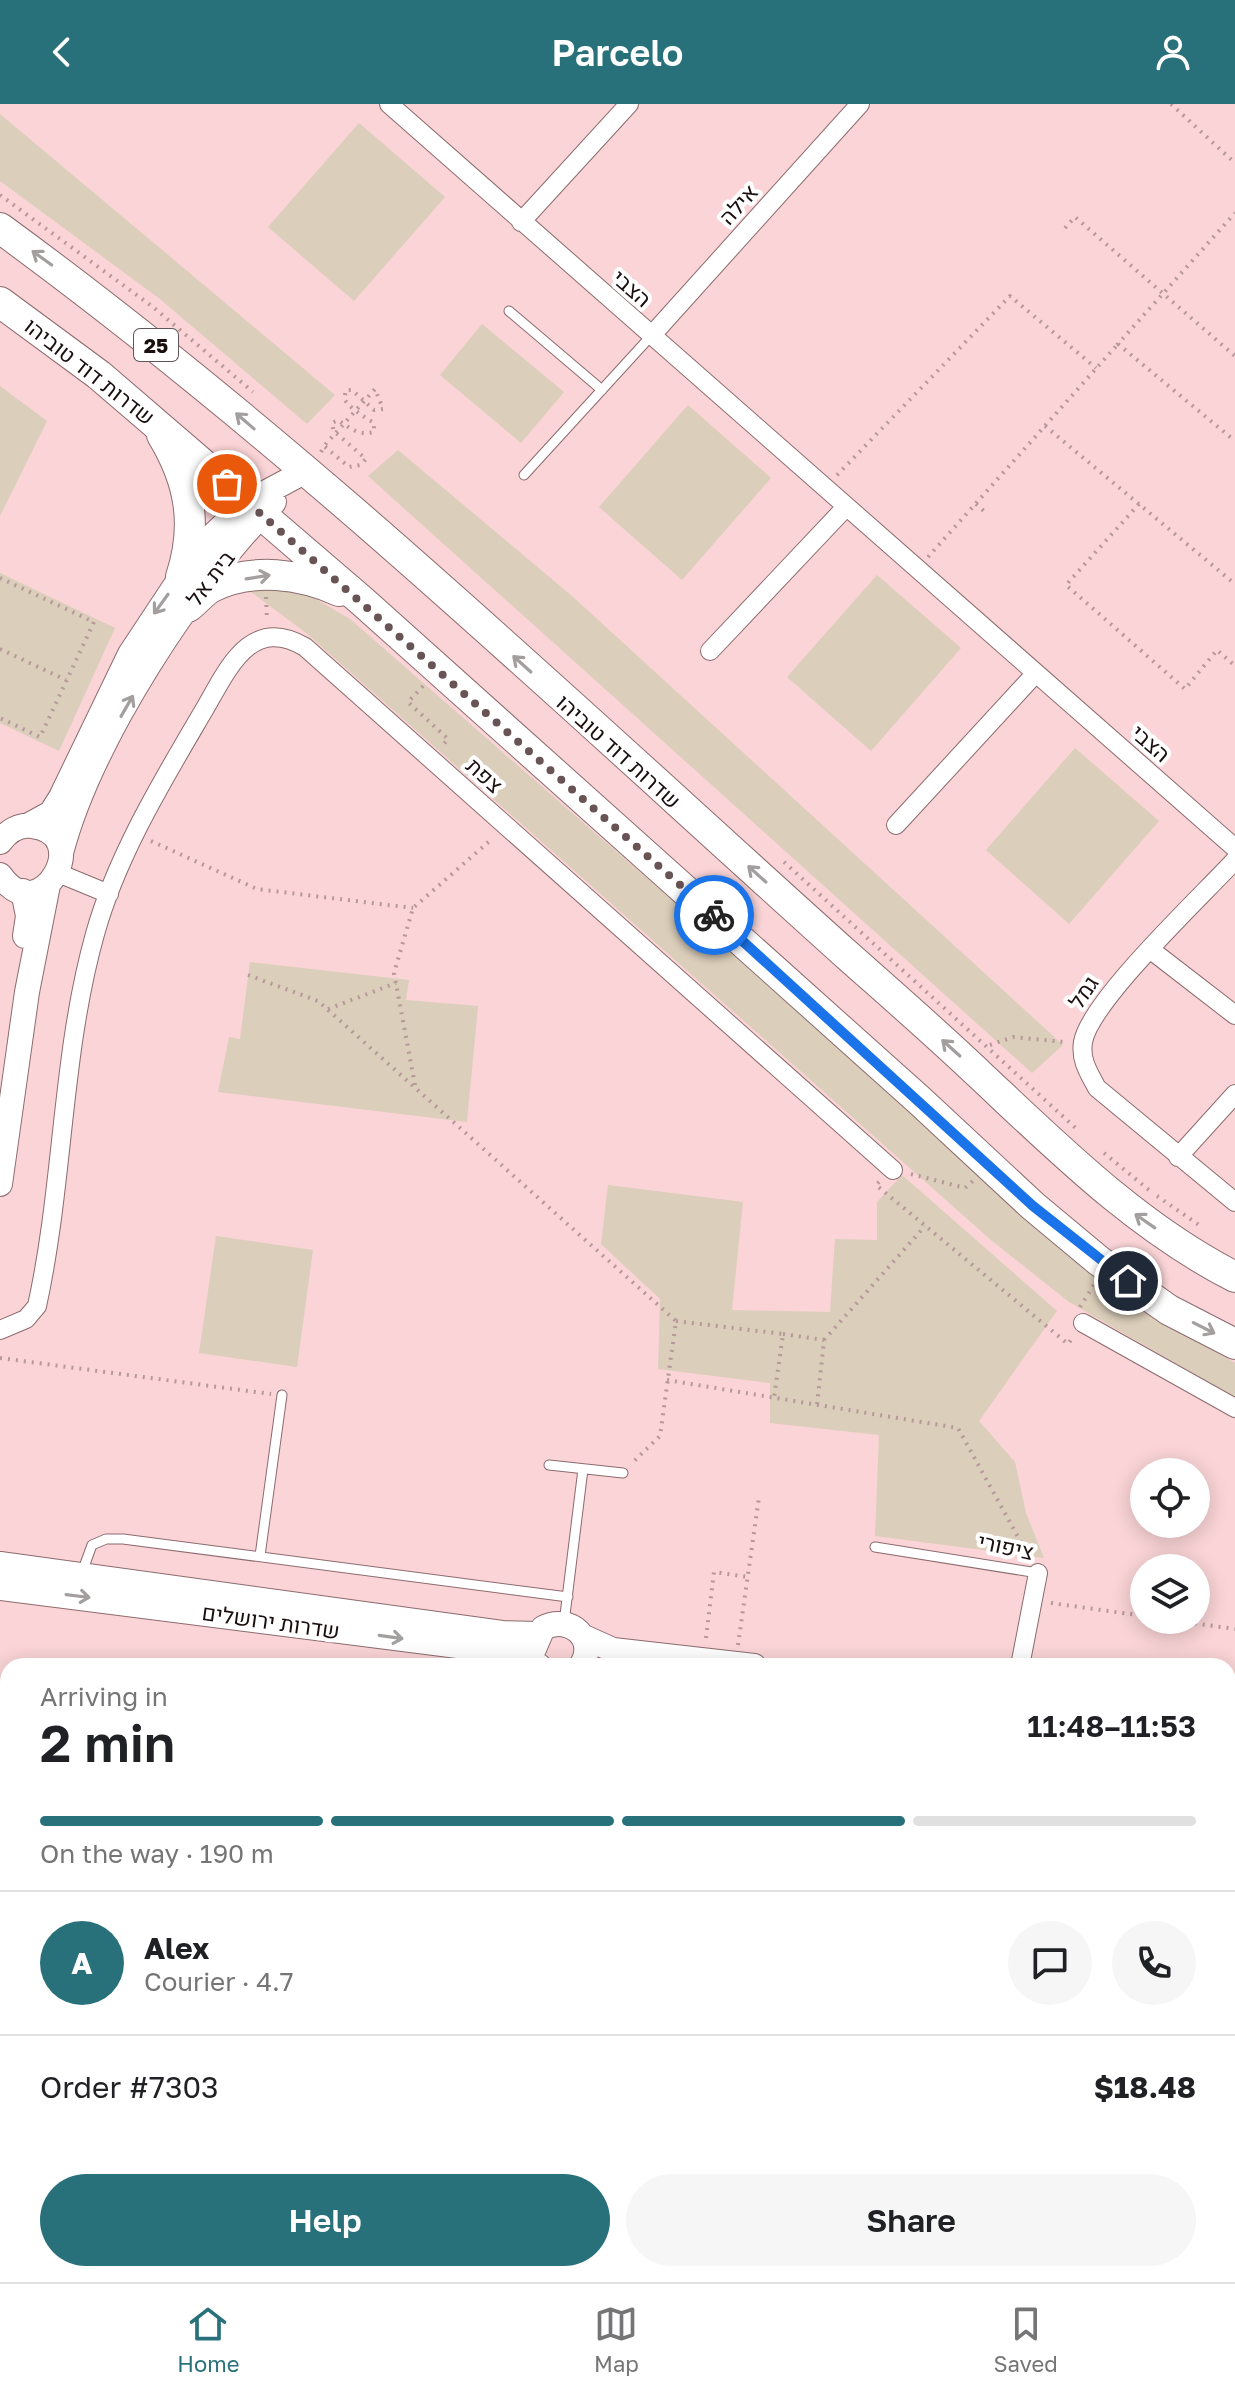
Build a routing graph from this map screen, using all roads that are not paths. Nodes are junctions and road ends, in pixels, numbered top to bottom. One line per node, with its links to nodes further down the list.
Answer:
1 (389, 104): 4 (street, הצבי)
2 (629, 104): 4 (street)
3 (860, 104): 8 (street, אילה)
4 (521, 222): 8 (street, הצבי)
5 (0, 228): 11 (highway, שדרות דוד טוביהו / 25, one-way to 5)
6 (0, 302): 10 (highway, שדרות דוד טוביהו)
7 (509, 311): 9 (lane)
8 (651, 336): 9 (lane); 13 (street, הצבי)
9 (602, 390): 12 (lane)
10 (152, 420): 14 (highway, שדרות דוד טוביהו); 15 (highway)
11 (304, 472): 14 (street, בית אל); 36 (highway, שדרות דוד טוביהו / 25, one-way to 11)
12 (524, 475)
13 (846, 507): 18 (street); 19 (street, הצבי)
14 (255, 508): 15 (street, בית אל); 16 (highway, שדרות דוד טוביהו); 17 (street, בית אל)
15 (181, 577): 20 (street, בית אל, one-way to 20)
16 (362, 601): 17 (highway, one-way to 16); 39 (highway, שדרות דוד טוביהו, one-way to 39)
17 (188, 607): 25 (street, בית אל, one-way to 17)
18 (710, 651)
19 (1036, 673): 21 (street); 23 (street, הצבי)
20 (29, 825): 22 (street, בית אל); 25 (street)
21 (896, 825)
22 (0, 842)
23 (1235, 848)
24 (1235, 860): 28 (street, גמל)
25 (56, 870): 26 (street); 27 (street); 34 (street, בית אל)
26 (8, 883): 30 (street)
27 (109, 894): 33 (street, צפת); 38 (street, צפת)
28 (1151, 950): 29 (street); 32 (street, גמל)
29 (1235, 1015)
30 (0, 1078)
31 (1235, 1094): 32 (street)
32 (1178, 1157): 35 (street, גמל)
33 (893, 1170)
34 (0, 1184)
35 (1235, 1202)
36 (1235, 1277)
37 (1081, 1314): 41 (street)
38 (0, 1330)
39 (1235, 1344)
40 (282, 1395): 46 (lane)
41 (1235, 1408)
42 (549, 1465): 43 (lane)
43 (583, 1469): 44 (lane); 51 (lane)
44 (623, 1473)
45 (875, 1547): 48 (lane, ציפורי)
46 (260, 1556): 49 (lane); 51 (lane)
47 (0, 1564): 49 (street, שדרות ירושלים)
48 (1038, 1573): 58 (street, ציפורי)
49 (81, 1577): 53 (street, שדרות ירושלים)
50 (0, 1588): 54 (street, שדרות ירושלים, one-way to 54)
51 (568, 1597): 52 (lane)
52 (574, 1630): 53 (street); 56 (street); 57 (street)
53 (538, 1634): 55 (street)
54 (525, 1658)
55 (536, 1658)
56 (585, 1658)
57 (683, 1658)
58 (1022, 1658)

